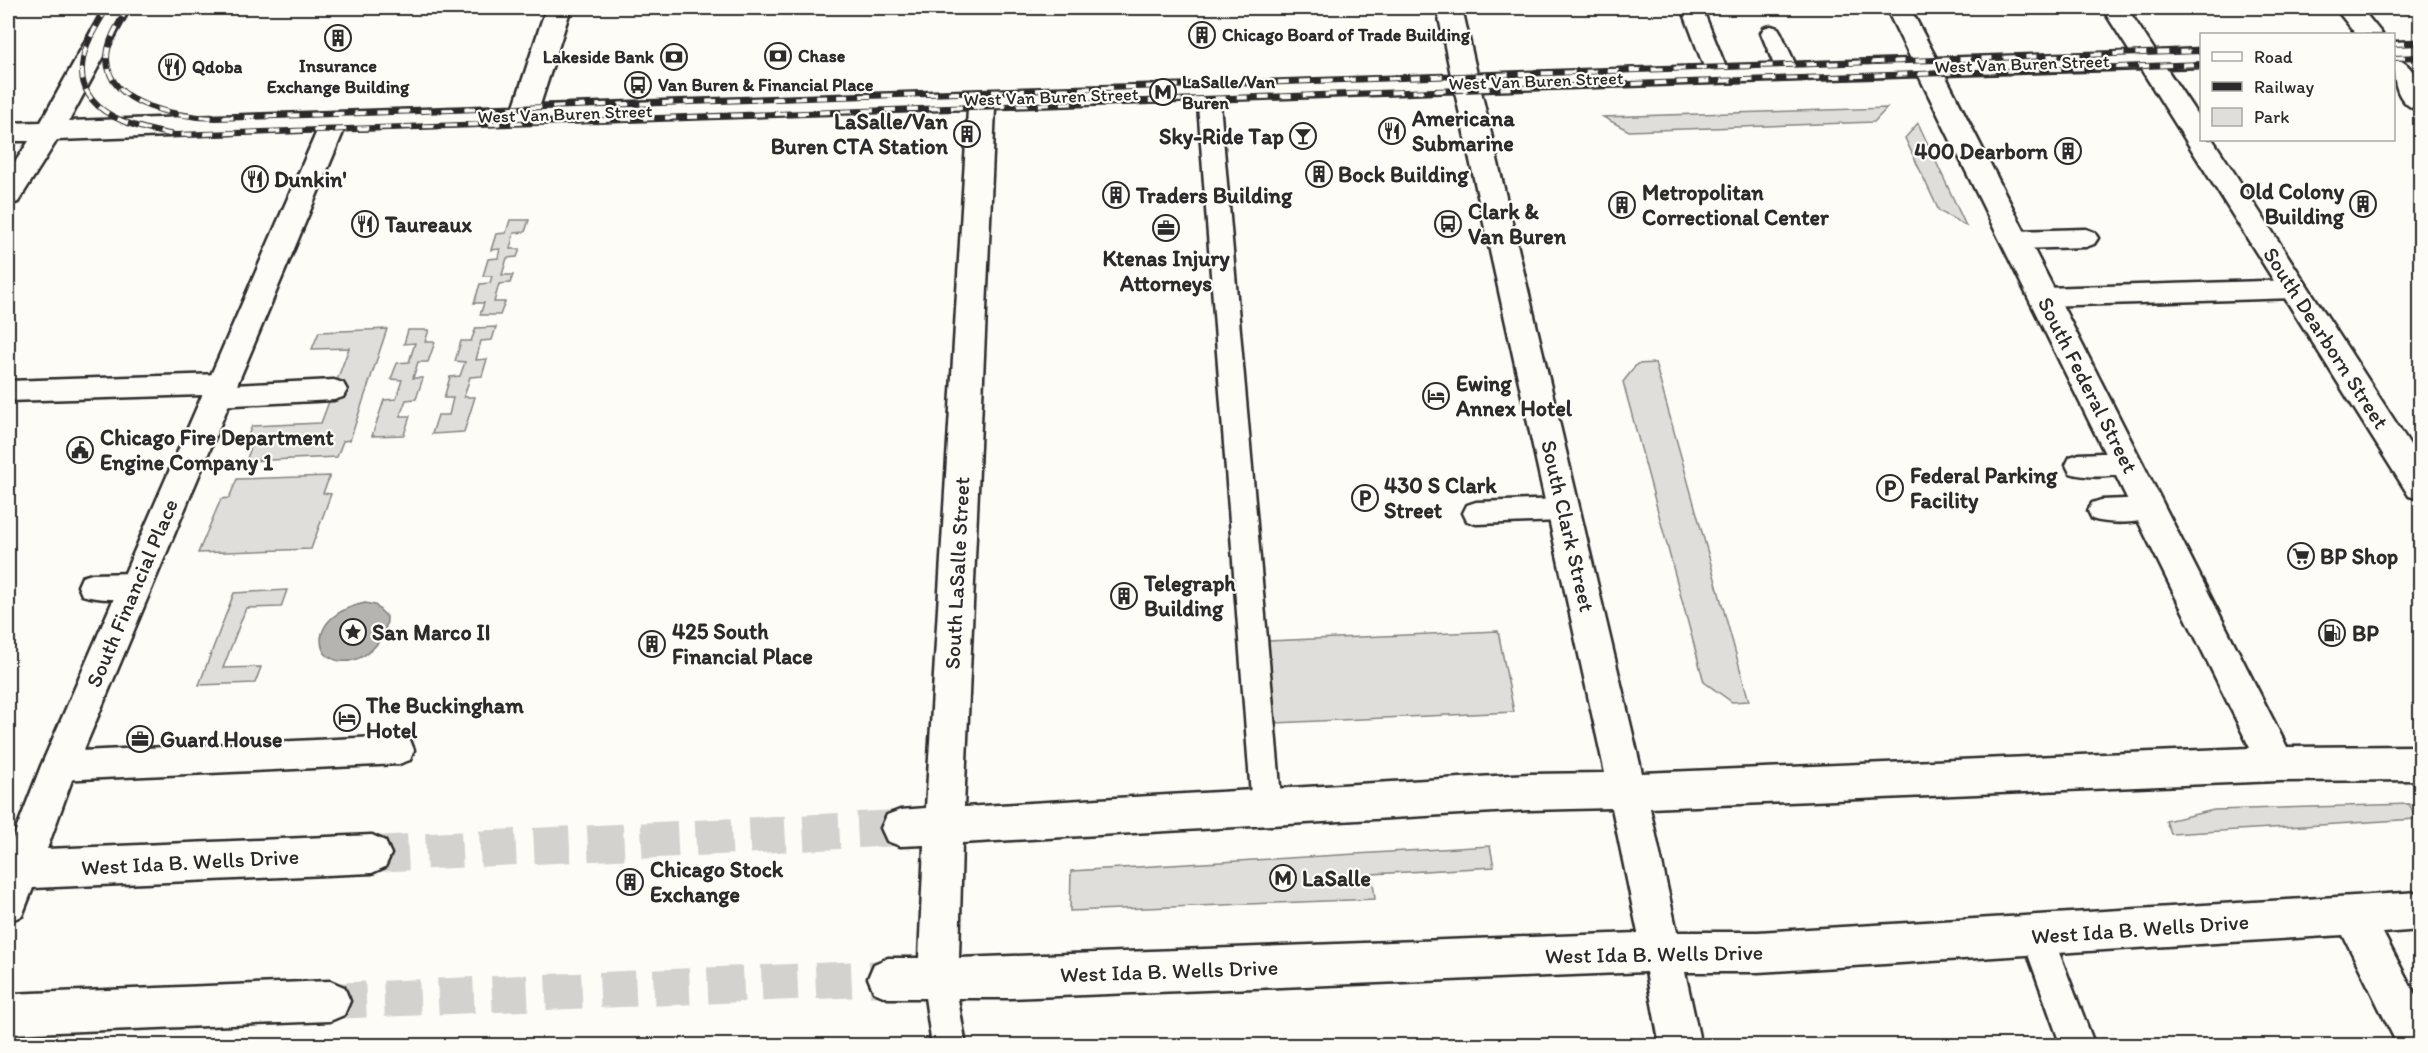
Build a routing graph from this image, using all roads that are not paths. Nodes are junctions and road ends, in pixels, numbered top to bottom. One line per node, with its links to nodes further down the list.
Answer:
1 (117, 8): 24 (main road)
2 (558, 8): 22 (main road)
3 (1449, 8): 18 (main road, South Clark Street)
4 (1692, 8): 17 (lane)
5 (1898, 8): 14 (main road, South Federal Street)
6 (2115, 8): 13 (main road, South Dearborn Street)
7 (2348, 8): 9 (main road)
8 (1771, 33): 16 (lane)
9 (2368, 33)
10 (2395, 50): 11 (main road)
11 (2421, 50)
12 (2200, 58): 13 (main road, West Van Buren Street)
13 (2148, 60): 14 (main road, West Van Buren Street); 29 (main road, South Dearborn Street)
14 (1928, 67): 16 (main road, West Van Buren Street); 28 (main road, South Federal Street)
15 (2395, 68): 21 (main road)
16 (1788, 72): 17 (main road, West Van Buren Street)
17 (1718, 75): 18 (main road, West Van Buren Street)
18 (1466, 83): 19 (main road, West Van Buren Street); 38 (main road, South Clark Street)
19 (1208, 92): 20 (main road, West Van Buren Street); 48 (lane)
20 (982, 100): 22 (main road, West Van Buren Street); 49 (main road, South LaSalle Street)
21 (2421, 102)
22 (524, 115): 23 (main road, West Van Buren Street)
23 (334, 122): 24 (main road, West Van Buren Street); 31 (main road, South Financial Place)
24 (47, 131): 25 (main road, West Van Buren Street); 26 (main road)
25 (8, 132)
26 (8, 195)
27 (2086, 238): 28 (lane)
28 (2015, 240): 30 (main road, South Federal Street)
29 (2295, 289): 30 (lane); 36 (main road, South Dearborn Street)
30 (2044, 297): 34 (main road, South Federal Street)
31 (218, 390): 32 (lane); 33 (lane); 41 (main road, South Financial Place)
32 (334, 390)
33 (8, 391)
34 (2126, 463): 35 (lane); 37 (main road, South Federal Street)
35 (2079, 465)
36 (2421, 486)
37 (2150, 508): 39 (lane); 45 (main road, South Federal Street)
38 (1564, 510): 40 (lane); 47 (main road, South Clark Street)
39 (2101, 511)
40 (1476, 513)
41 (136, 585): 42 (lane); 46 (main road, South Financial Place)
42 (92, 586)
43 (399, 750): 46 (lane)
44 (2421, 763): 45 (main road)
45 (2277, 764): 47 (main road)
46 (60, 766): 52 (main road, South Financial Place)
47 (1626, 790): 48 (main road); 56 (main road, South Clark Street)
48 (1268, 809): 49 (main road)
49 (945, 827): 50 (main road); 57 (main road, South LaSalle Street)
50 (900, 828)
51 (372, 854): 52 (main road, West Ida B. Wells Drive)
52 (12, 881)
53 (2421, 911): 54 (main road, West Ida B. Wells Drive)
54 (2353, 915): 55 (main road, West Ida B. Wells Drive); 61 (main road)
55 (2037, 935): 56 (main road, West Ida B. Wells Drive); 64 (lane)
56 (1660, 952): 57 (main road, West Ida B. Wells Drive); 63 (main road, South Clark Street)
57 (938, 976): 58 (main road, West Ida B. Wells Drive); 62 (lane, South LaSalle Street)
58 (888, 978)
59 (330, 1001): 60 (main road)
60 (8, 1014)
61 (2421, 1045)
62 (949, 1046)
63 (1681, 1046)
64 (2078, 1046)

